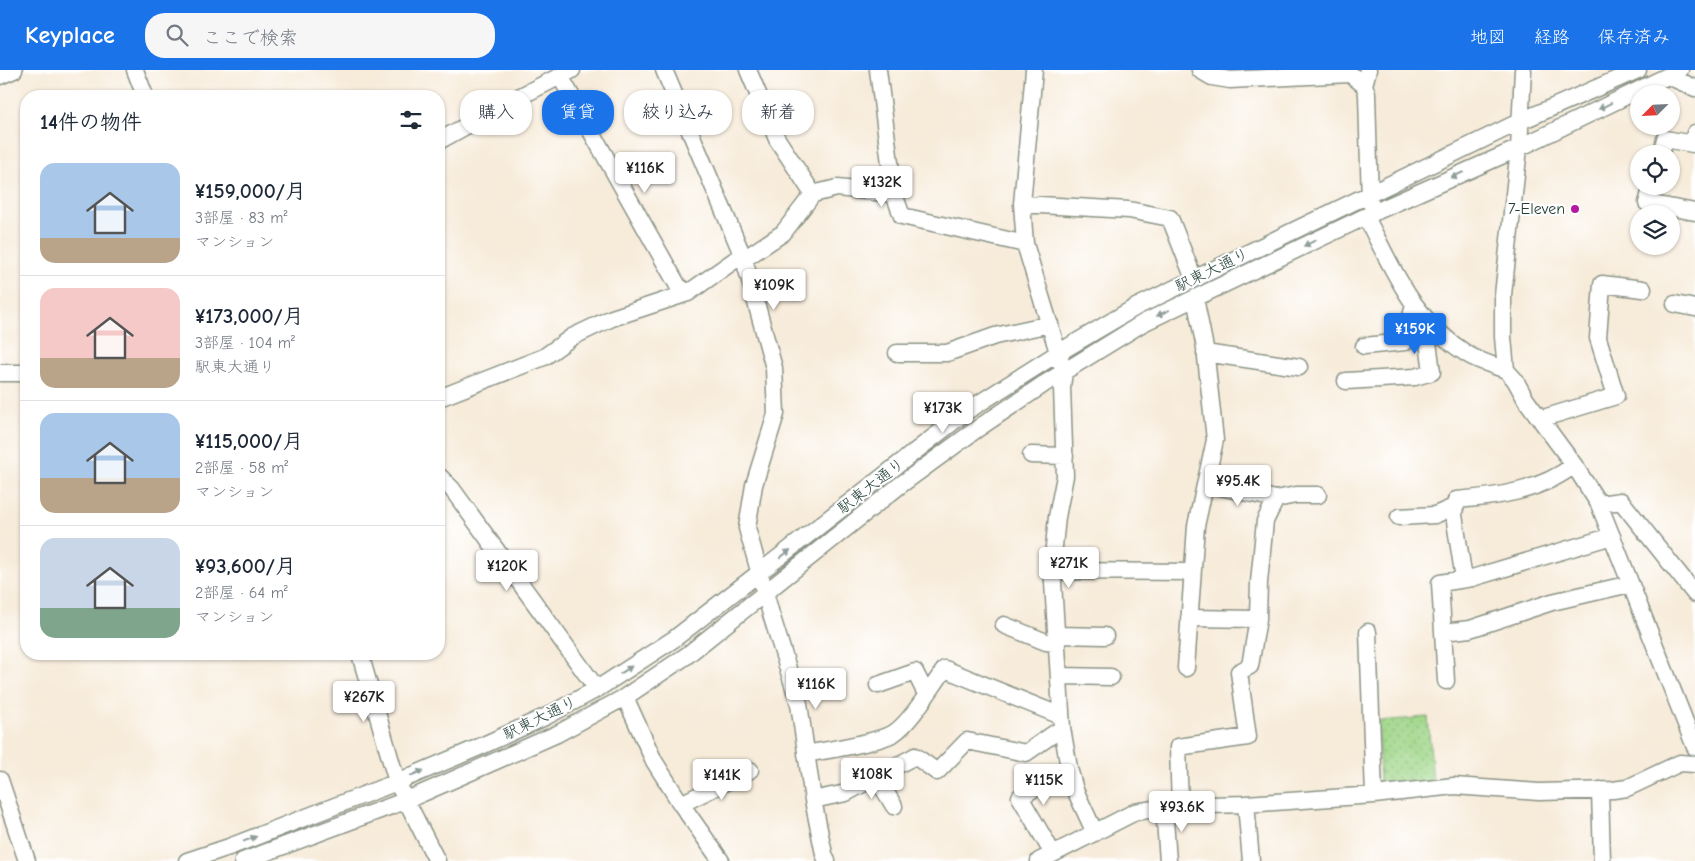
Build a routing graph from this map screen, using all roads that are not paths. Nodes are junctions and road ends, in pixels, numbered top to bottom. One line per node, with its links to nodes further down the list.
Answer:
1 (14, 70): 12 (street)
2 (135, 70): 15 (street)
3 (664, 70): 29 (street)
4 (748, 70): 21 (street)
5 (878, 70): 22 (street)
6 (1034, 70): 25 (street)
7 (1200, 70): 13 (street)
8 (1523, 70): 16 (street)
9 (1638, 70): 16 (street, 駅東大通り)
10 (566, 73): 18 (street); 32 (street)
11 (1674, 73): 14 (street); 20 (street, 駅東大通り, one-way to 20)
12 (0, 76)
13 (1366, 78): 23 (street)
14 (1695, 88)
15 (143, 90)
16 (1521, 121): 20 (street); 23 (street, 駅東大通り)
17 (1695, 133): 19 (street)
18 (445, 137)
19 (1663, 145)
20 (1519, 148): 27 (street, 駅東大通り, one-way to 27); 44 (street)
21 (813, 194): 22 (street); 29 (street)
22 (894, 194): 28 (street)
23 (1370, 194): 27 (street); 30 (street, 駅東大通り)
24 (1649, 195): 26 (street)
25 (1022, 204): 28 (street); 30 (street)
26 (1695, 212)
27 (1368, 216): 33 (street, 駅東大通り, one-way to 33); 34 (street)
28 (1025, 244): 38 (street)
29 (743, 257): 32 (street); 64 (street)
30 (1194, 279): 41 (street, 駅東大通り)
31 (1643, 290): 50 (street)
32 (688, 293): 49 (street)
33 (1195, 298): 42 (street); 45 (street, 駅東大通り, one-way to 45)
34 (1414, 304): 37 (street); 39 (street)
35 (1675, 304): 36 (street)
36 (1695, 308)
37 (1425, 320): 44 (street); 48 (street)
38 (1050, 324): 40 (street); 41 (street)
39 (1364, 346)
40 (897, 353)
41 (1058, 353): 45 (street); 64 (street, 駅東大通り, one-way to 41)
42 (1205, 353): 43 (street); 55 (street)
43 (1299, 367)
44 (1506, 370): 50 (street)
45 (1064, 372): 52 (street); 68 (street, 駅東大通り)
46 (0, 373): 47 (street)
47 (20, 373)
48 (1346, 381)
49 (445, 396)
50 (1540, 419): 53 (street)
51 (1031, 455): 52 (street)
52 (1065, 456): 62 (street)
53 (1574, 465): 58 (street); 59 (street)
54 (445, 482): 83 (street)
55 (1206, 484): 57 (street); 63 (street)
56 (1318, 495): 57 (street)
57 (1276, 499): 71 (street)
58 (1599, 504): 61 (street); 65 (street)
59 (1456, 506): 60 (street); 66 (street)
60 (1399, 517)
61 (1612, 536): 66 (street); 67 (street)
62 (1052, 570): 63 (street); 76 (street)
63 (1192, 572): 70 (street)
64 (760, 574): 68 (street); 83 (street, 駅東大通り, one-way to 64)
65 (1688, 577): 69 (street)
66 (1464, 579): 74 (street)
67 (1630, 584): 74 (street); 87 (street)
68 (766, 591): 85 (street, 駅東大通り); 88 (street)
69 (1695, 594)
70 (1189, 618): 71 (street); 78 (street)
71 (1258, 620): 102 (street)
72 (1004, 625): 76 (street)
73 (1368, 632): 96 (street)
74 (1443, 632): 81 (street)
75 (1105, 636): 76 (street)
76 (1057, 639): 79 (street)
77 (362, 660): 94 (street)
78 (1186, 668)
79 (1059, 676): 80 (street); 86 (street)
80 (1111, 677)
81 (1446, 681)
82 (878, 686): 84 (street)
83 (597, 689): 94 (street, 駅東大通り, one-way to 83)
84 (926, 694): 86 (street); 88 (street)
85 (625, 697): 97 (street, 駅東大通り); 99 (street)
86 (1062, 722): 90 (street); 92 (street)
87 (1695, 747)
88 (806, 754): 98 (street)
89 (1695, 764): 95 (street)
90 (1069, 768): 103 (street); 104 (street)
91 (750, 770): 99 (street)
92 (876, 778): 98 (street); 101 (street)
93 (0, 780): 105 (street)
94 (397, 782): 97 (street); 106 (street, 駅東大通り, one-way to 94)
95 (1600, 790): 96 (street); 113 (street)
96 (1374, 795): 100 (street)
97 (407, 800): 107 (street, 駅東大通り); 108 (street)
98 (813, 800): 110 (street)
99 (681, 804): 109 (street)
100 (1246, 804): 102 (street); 112 (street)
101 (894, 806)
102 (1172, 807): 103 (street); 111 (street)
103 (1095, 833): 104 (street)
104 (1046, 857)
105 (27, 861)
106 (187, 861)
107 (244, 861)
108 (437, 861)
109 (722, 861)
110 (827, 861)
111 (1168, 861)
112 (1250, 861)
113 (1602, 861)

